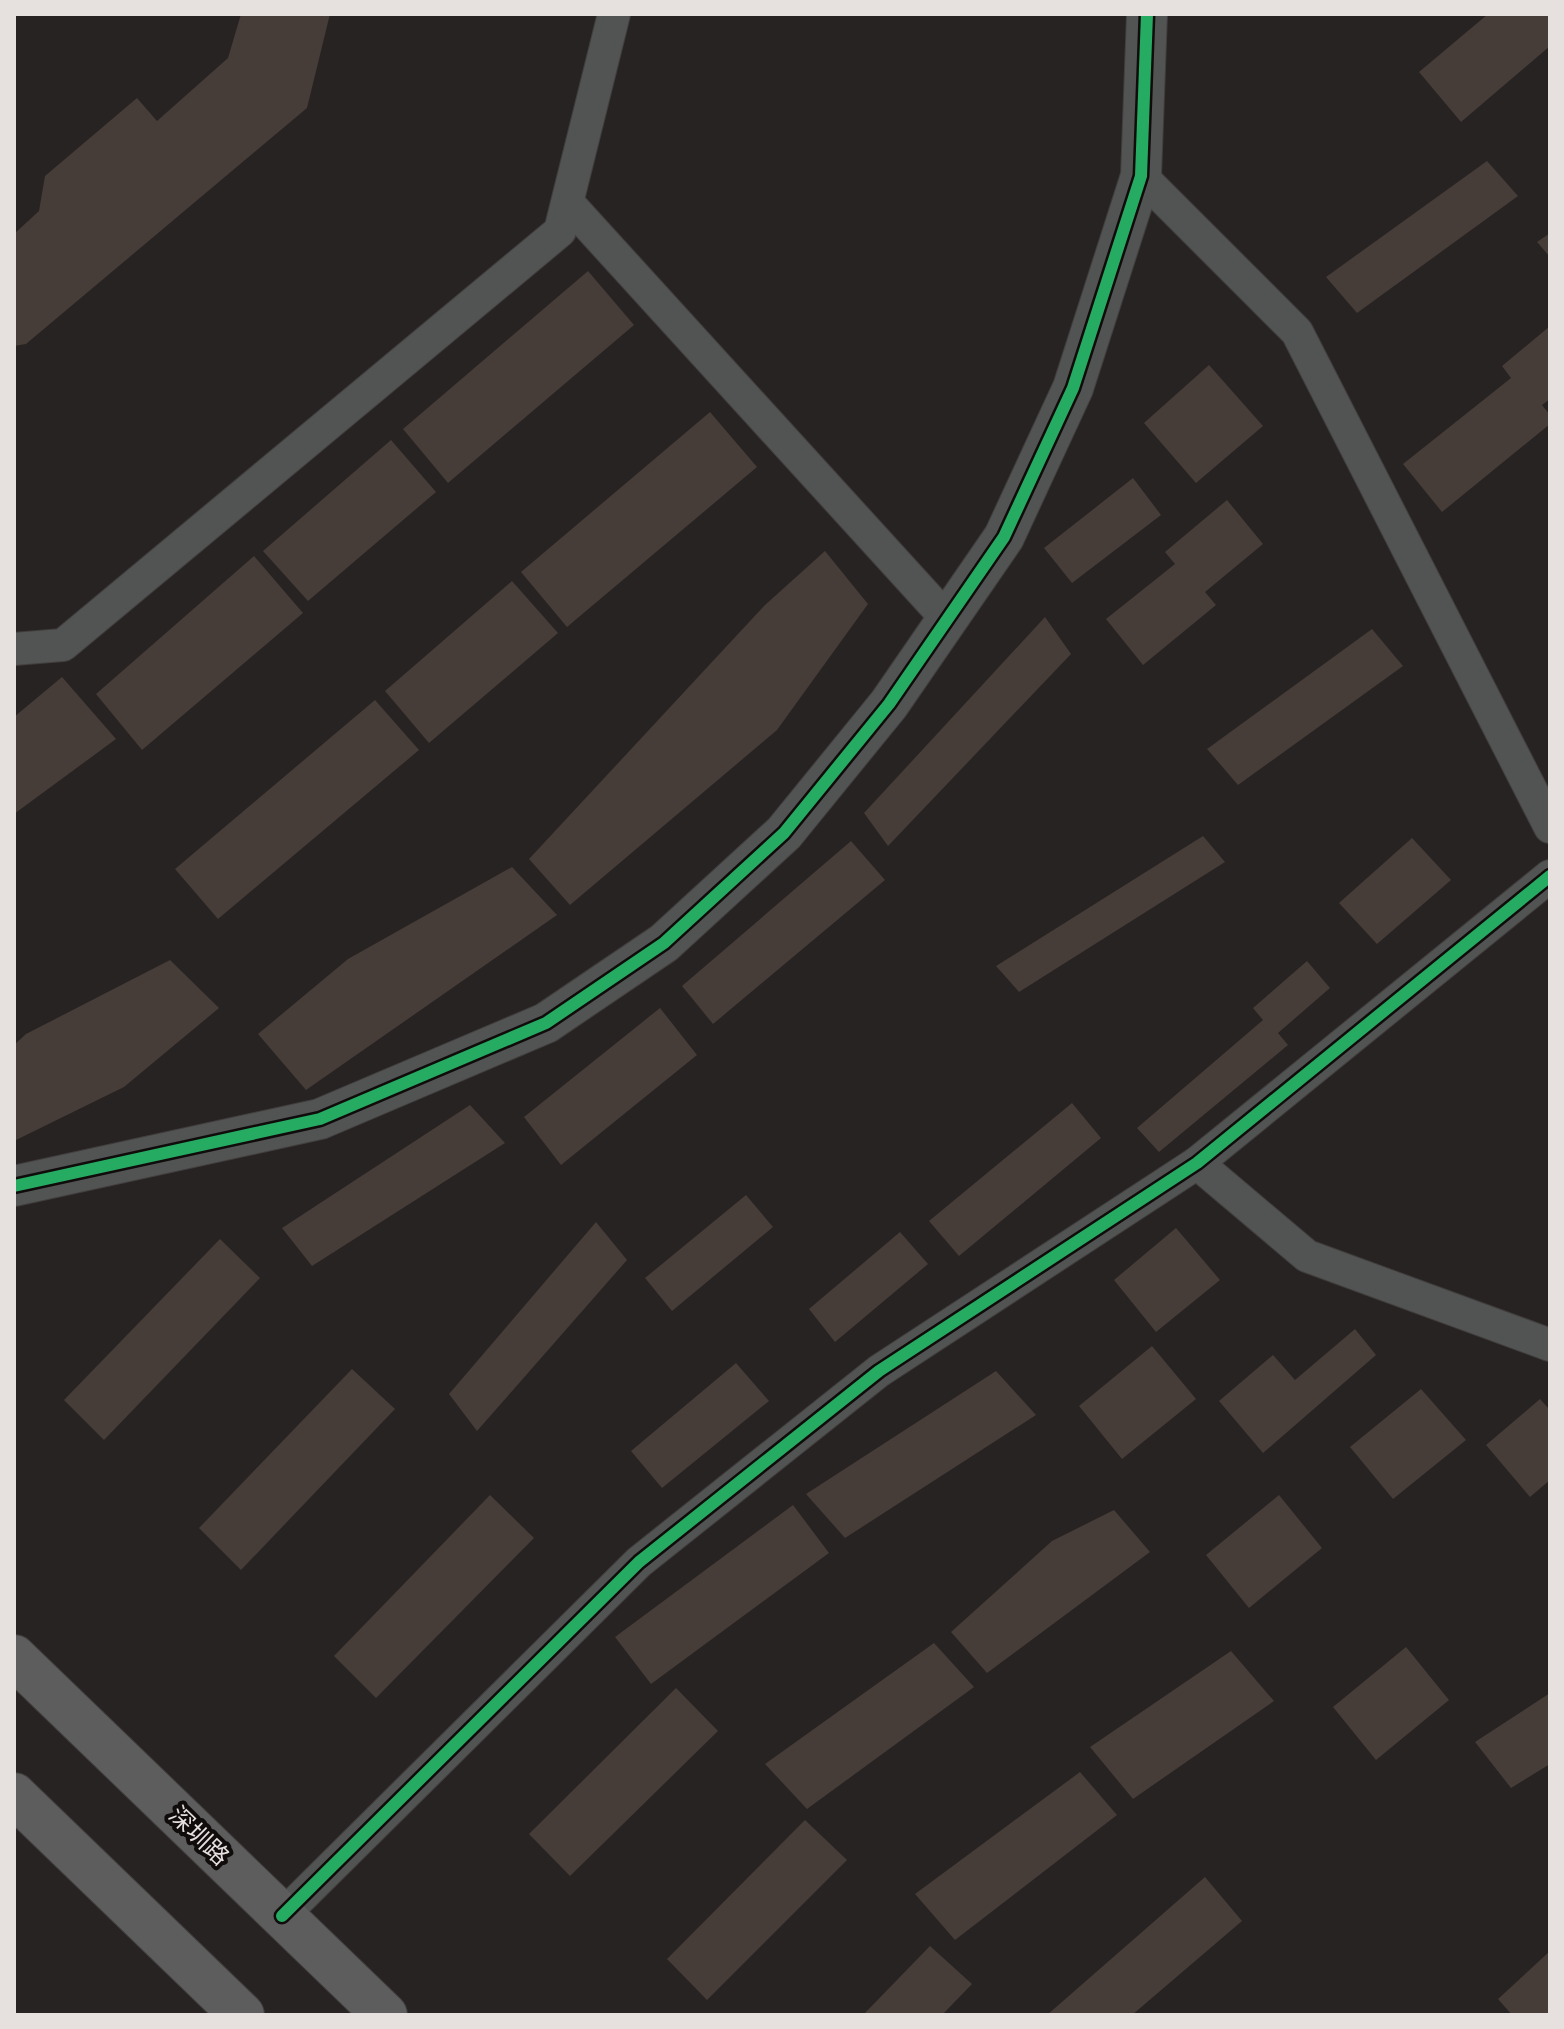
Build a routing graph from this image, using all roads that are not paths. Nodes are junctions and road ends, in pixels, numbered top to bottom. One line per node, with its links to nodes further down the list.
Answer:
1 (614, 14): 4 (street)
2 (1147, 14): 3 (street)
3 (1141, 176): 5 (street); 7 (street)
4 (568, 203): 5 (street); 6 (street)
5 (947, 619): 10 (street)
6 (14, 649)
7 (1550, 827)
8 (1550, 876): 9 (street)
9 (1197, 1163): 11 (street); 14 (street)
10 (14, 1186)
11 (1550, 1345)
12 (14, 1657): 14 (main road, 深圳路)
13 (14, 1795): 15 (main road)
14 (282, 1916): 16 (main road, 深圳路)
15 (242, 2015)
16 (385, 2015)

